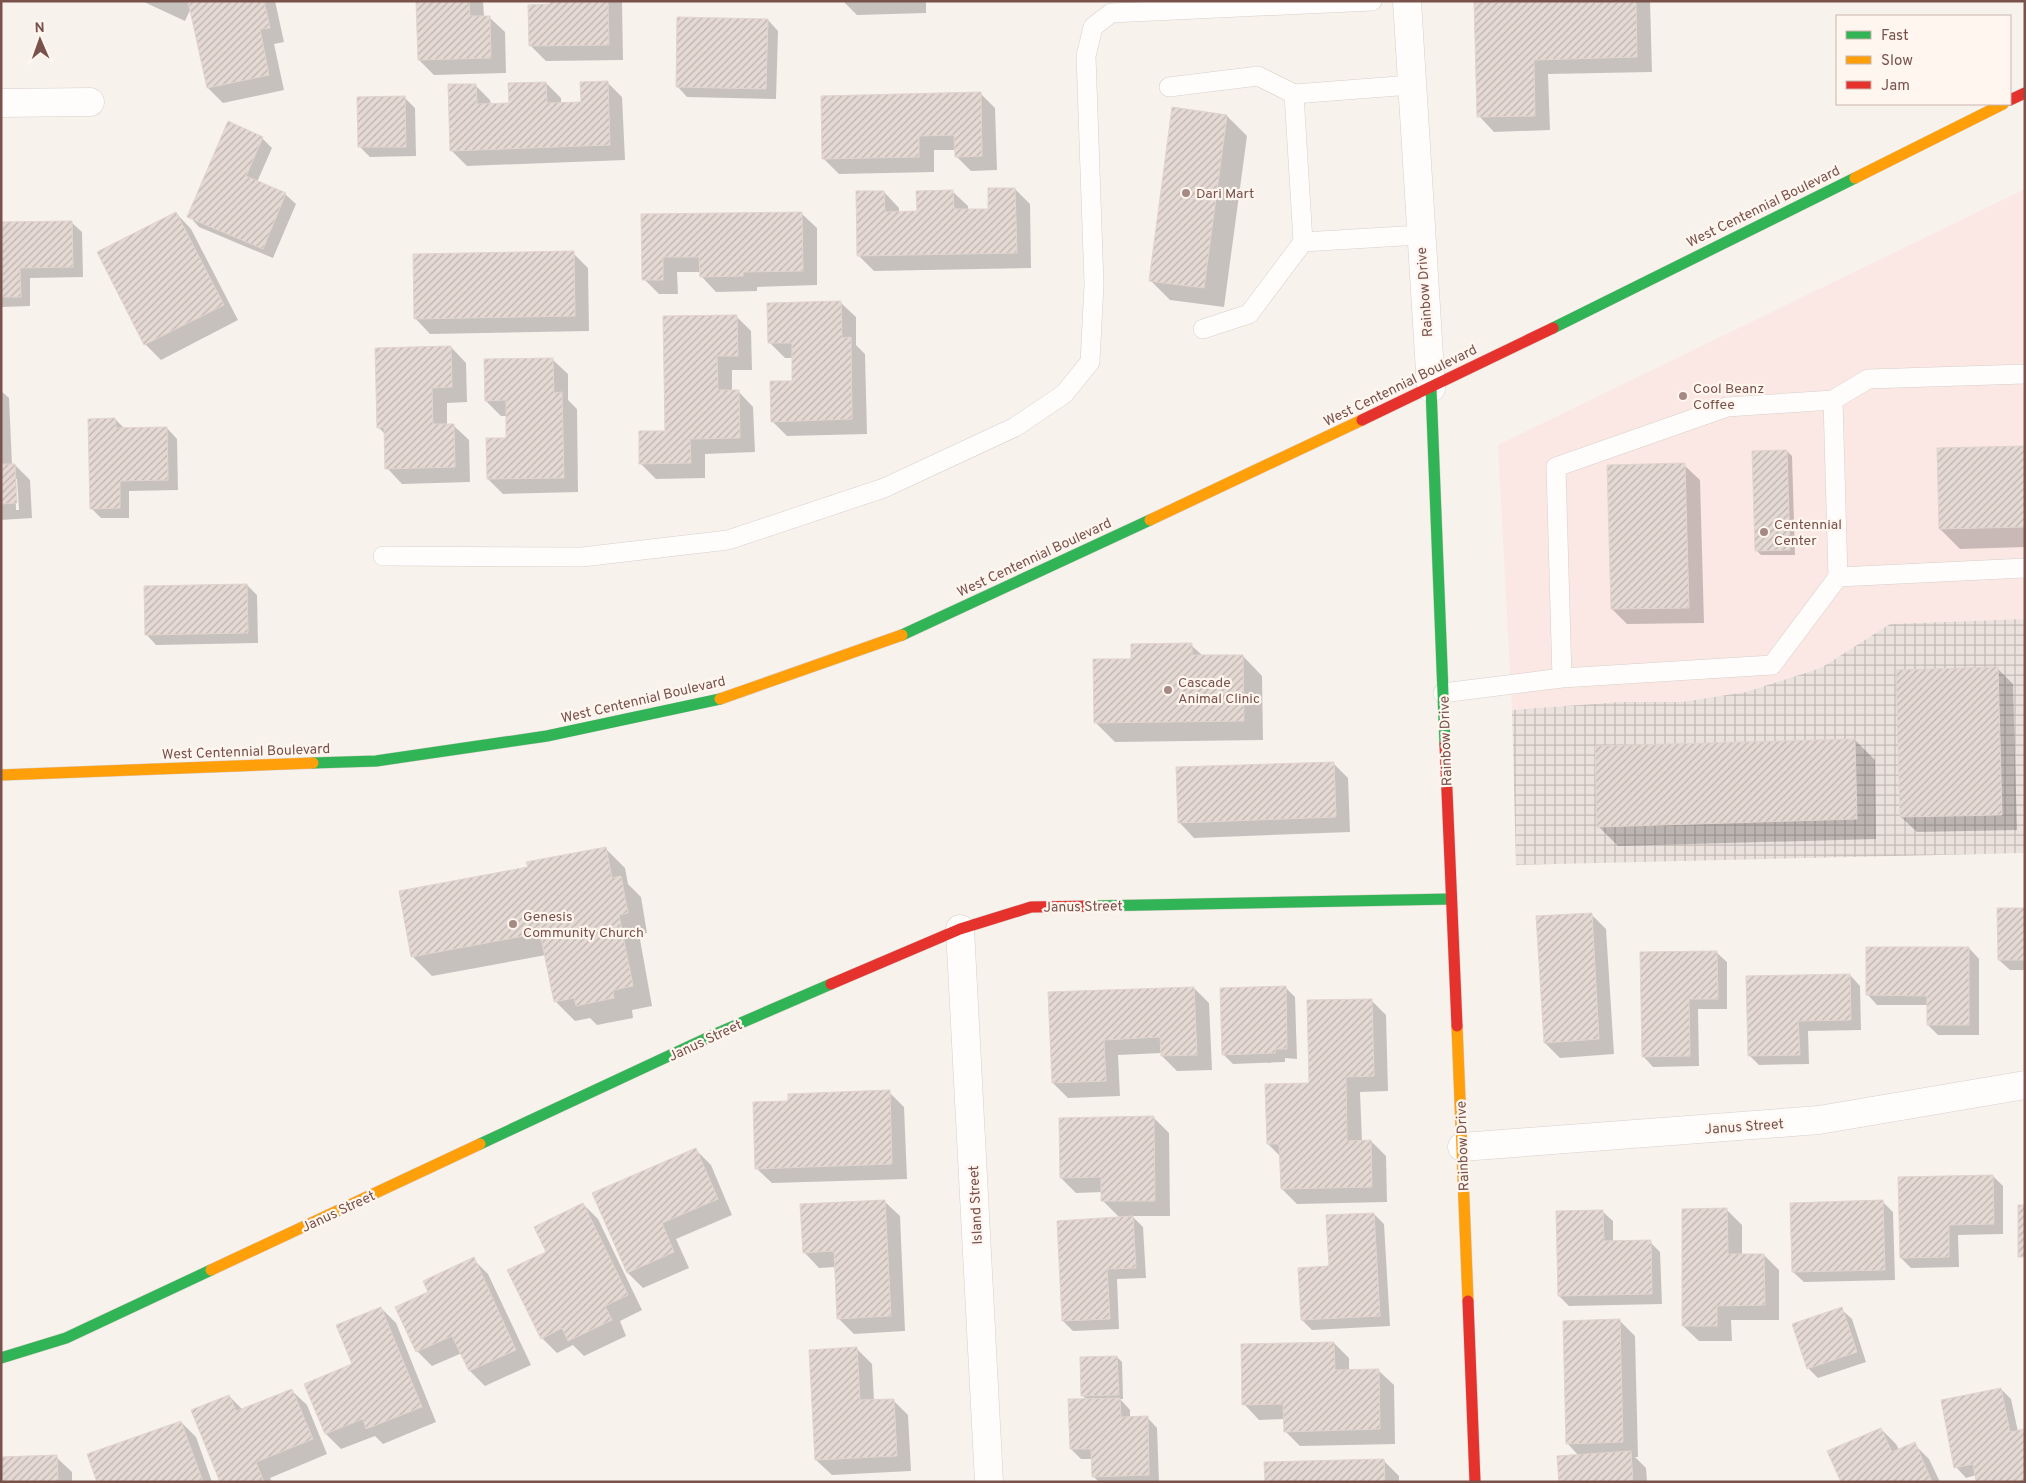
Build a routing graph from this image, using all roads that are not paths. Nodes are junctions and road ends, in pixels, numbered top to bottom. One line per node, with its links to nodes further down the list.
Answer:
1 (1372, 1): 3 (lane)
2 (1407, 1): 4 (street, Rainbow Drive)
3 (1269, 4): 20 (lane)
4 (1412, 85): 7 (lane); 14 (street, Rainbow Drive)
5 (1169, 87): 7 (lane)
6 (2025, 93): 8 (street, West Centennial Boulevard)
7 (1294, 94): 15 (lane)
8 (2011, 100)
9 (90, 102): 10 (street)
10 (1, 103)
11 (2025, 103): 12 (lane)
12 (2011, 104)
13 (2000, 105): 18 (street, West Centennial Boulevard)
14 (1420, 235): 15 (lane); 18 (street, Rainbow Drive)
15 (1303, 242): 16 (lane)
16 (1202, 329)
17 (2025, 374): 19 (lane)
18 (1430, 388): 24 (street, Rainbow Drive); 25 (street, West Centennial Boulevard)
19 (1833, 400): 22 (lane); 23 (lane)
20 (383, 556)
21 (2025, 568): 22 (lane)
22 (1838, 577): 23 (lane)
23 (1562, 678): 24 (lane)
24 (1443, 693): 26 (street, Rainbow Drive)
25 (1, 775)
26 (1451, 899): 27 (street, Janus Street); 29 (street, Rainbow Drive)
27 (960, 929): 30 (street, Janus Street); 31 (street, Island Street)
28 (2025, 1085): 29 (street, Janus Street)
29 (1462, 1147): 32 (street, Rainbow Drive)
30 (1, 1358)
31 (989, 1482)
32 (1475, 1482)

